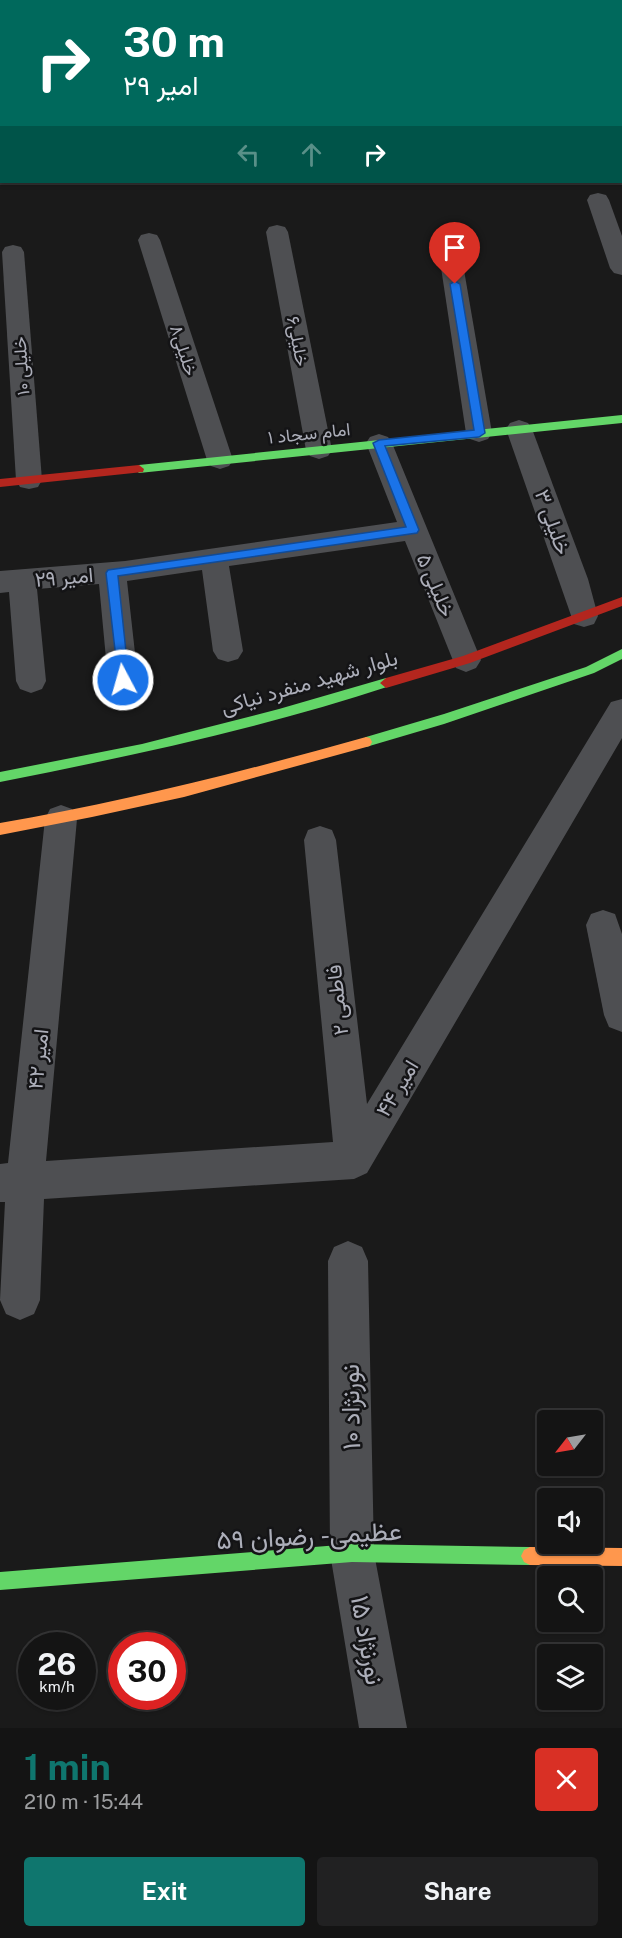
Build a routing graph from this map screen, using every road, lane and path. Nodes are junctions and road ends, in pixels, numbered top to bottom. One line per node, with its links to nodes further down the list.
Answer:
1 (598, 200): 6 (street)
2 (277, 232): 11 (street, خلیلی۶)
3 (149, 240): 12 (street, خلیلی۸)
4 (448, 242): 9 (street)
5 (13, 252): 13 (street, خلیلی ۱۰)
6 (622, 268)
7 (622, 419): 8 (main road, امام سجاد ۱)
8 (519, 429): 9 (main road, امام سجاد ۱); 20 (street, خلیلی ۳)
9 (479, 433): 10 (main road, امام سجاد ۱)
10 (379, 443): 11 (main road, امام سجاد ۱); 15 (street, خلیلی ۵)
11 (319, 450): 12 (main road, امام سجاد ۱)
12 (220, 460): 13 (main road, امام سجاد ۱)
13 (29, 480): 14 (main road, امام سجاد ۱)
14 (0, 483)
15 (413, 530): 16 (street, امیر ۲۹); 23 (street, خلیلی ۵)
16 (214, 559): 17 (street, امیر ۲۹); 21 (street)
17 (112, 573): 18 (street, امیر ۲۹); 24 (street)
18 (11, 581): 25 (street)
19 (622, 600): 20 (main road, بلوار شهید منفرد نیاکی)
20 (584, 616): 23 (main road, بلوار شهید منفرد نیاکی)
21 (228, 651)
22 (622, 654): 28 (main road)
23 (466, 660): 27 (main road, بلوار شهید منفرد نیاکی)
24 (123, 680)
25 (31, 681)
26 (622, 711): 33 (street, امیر ۴۴)
27 (0, 777)
28 (61, 819): 29 (main road); 34 (street, امیر ۴۲)
29 (0, 829)
30 (320, 840): 33 (street, فاطمی ۲)
31 (603, 925): 32 (street)
32 (622, 1015)
33 (354, 1160): 34 (street)
34 (13, 1183): 36 (street, امیر ۴۲)
35 (348, 1261): 37 (street, نورنژاد ۱۰)
36 (20, 1300)
37 (352, 1553): 38 (main road, عظیمی - رضوان ۵۹); 39 (main road, عظیمی - رضوان ۵۹); 40 (street, نورنژاد ۱۵)
38 (622, 1557)
39 (0, 1581)
40 (384, 1728)

